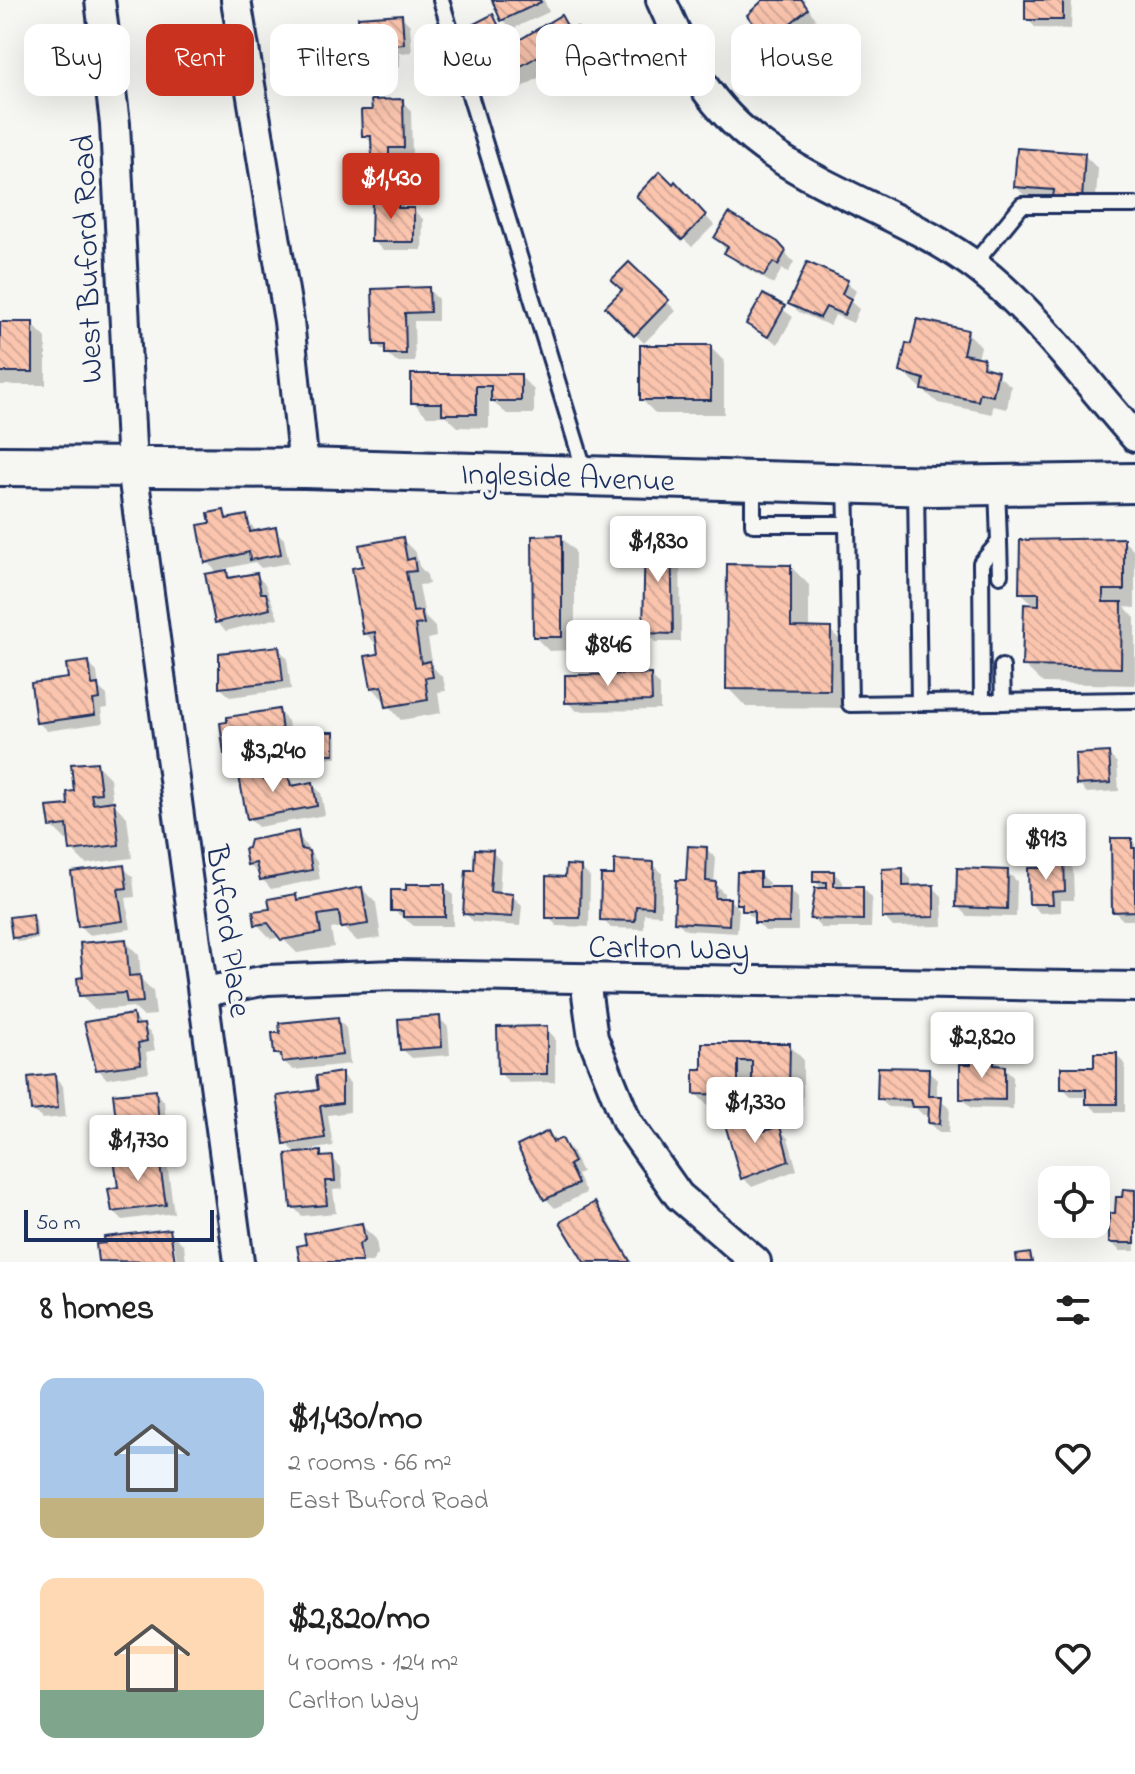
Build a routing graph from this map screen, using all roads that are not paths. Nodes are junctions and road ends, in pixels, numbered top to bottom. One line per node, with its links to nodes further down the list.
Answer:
1 (100, 0): 9 (street, West Buford Road)
2 (236, 0): 10 (street)
3 (441, 0): 11 (lane)
4 (661, 0): 6 (street)
5 (1135, 205): 6 (lane)
6 (973, 265): 7 (street)
7 (1135, 437)
8 (0, 466): 9 (street, Ingleside Avenue)
9 (132, 467): 10 (street, Ingleside Avenue); 27 (street, Buford Place)
10 (304, 468): 11 (street, Ingleside Avenue)
11 (587, 476): 12 (street, Ingleside Avenue)
12 (753, 481): 14 (street, Ingleside Avenue); 17 (lane)
13 (1135, 483): 15 (street, Ingleside Avenue)
14 (846, 484): 16 (street, Ingleside Avenue); 17 (lane)
15 (997, 485): 16 (street, Ingleside Avenue); 18 (lane)
16 (916, 486): 24 (lane)
17 (847, 524): 24 (lane)
18 (999, 542): 19 (lane); 22 (lane)
19 (1000, 575)
20 (1002, 667): 23 (lane)
21 (1135, 700): 23 (lane)
22 (982, 702): 23 (lane); 24 (lane)
23 (1003, 702)
24 (919, 703)
25 (585, 980): 26 (street, Carlton Way); 27 (street, Carlton Way); 29 (street)
26 (1135, 987)
27 (204, 992): 28 (street, Buford Place)
28 (239, 1262)
29 (756, 1262)

